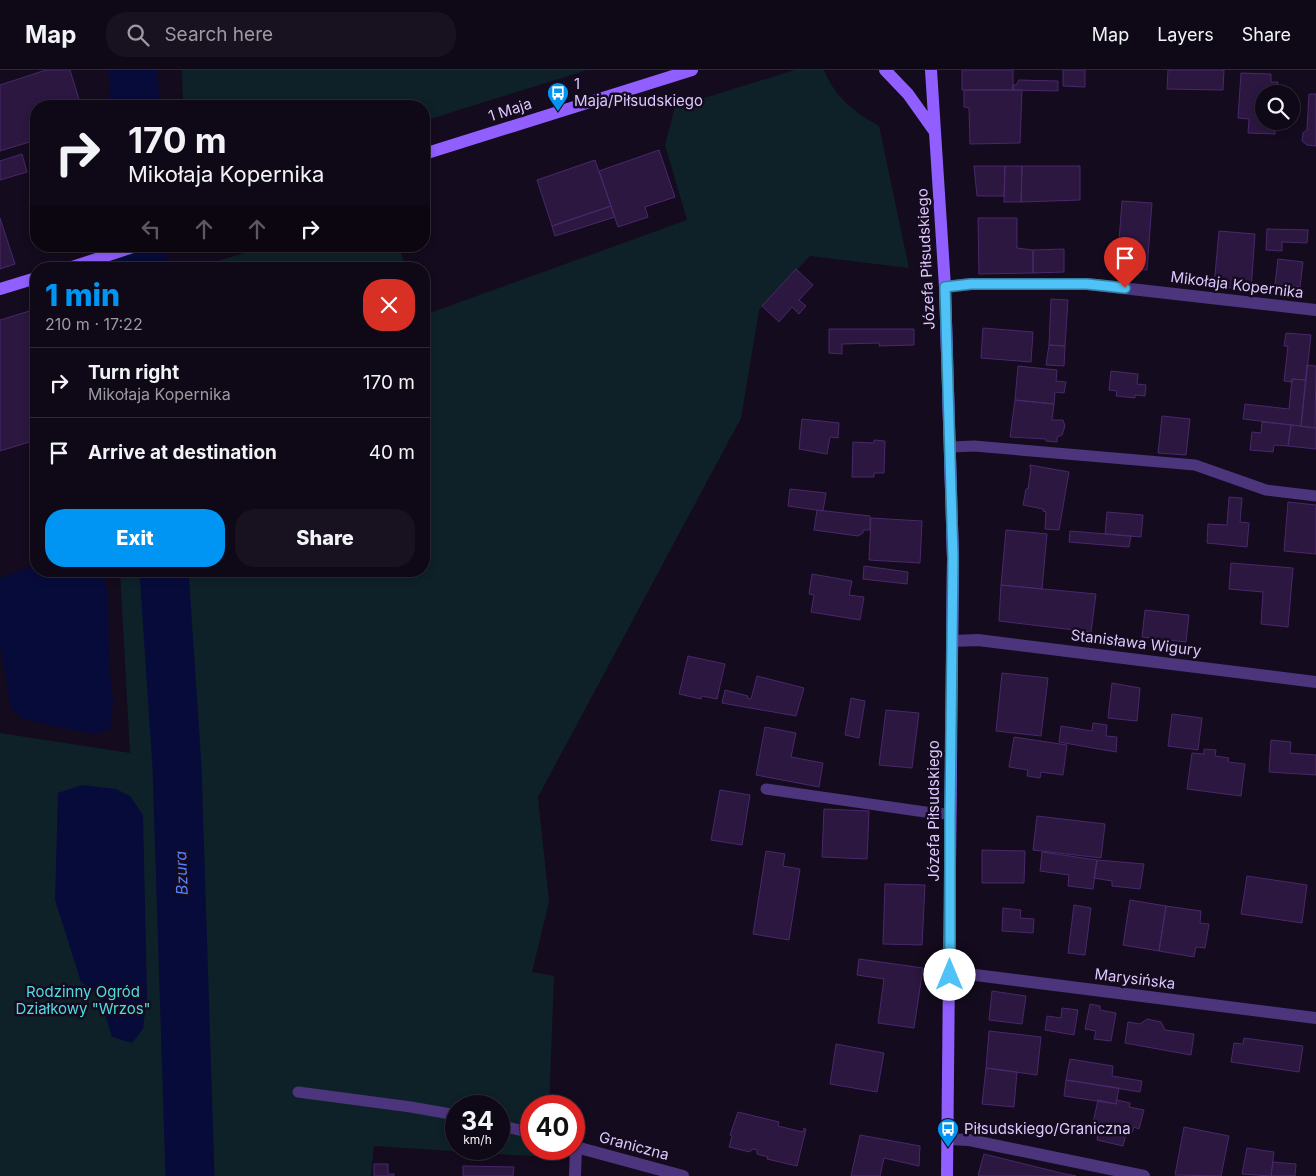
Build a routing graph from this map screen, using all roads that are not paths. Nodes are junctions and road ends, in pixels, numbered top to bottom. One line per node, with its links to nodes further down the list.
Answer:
1 (692, 70): 5 (street, 1 Maja)
2 (885, 70): 4 (street)
3 (931, 70): 4 (street, Józefa Piłsudskiego)
4 (935, 132): 9 (street, Józefa Piłsudskiego)
5 (430, 152)
6 (119, 252): 7 (street)
7 (88, 262)
8 (30, 280): 10 (street)
9 (945, 287): 11 (street, Mikołaja Kopernika); 12 (street, Józefa Piłsudskiego)
10 (0, 290)
11 (1316, 310)
12 (951, 447): 13 (lane); 14 (street, Józefa Piłsudskiego)
13 (1316, 496)
14 (952, 640): 15 (street, Stanisława Wigury); 17 (street, Józefa Piłsudskiego)
15 (1316, 682)
16 (766, 789): 17 (lane)
17 (950, 814): 18 (street, Józefa Piłsudskiego)
18 (950, 975): 19 (street, Marysińska); 22 (street, Józefa Piłsudskiego)
19 (1316, 1018)
20 (298, 1092): 21 (lane)
21 (445, 1113)
22 (947, 1139): 27 (street, Józefa Piłsudskiego); 28 (street)
23 (585, 1149): 26 (street, Graniczna)
24 (575, 1160): 25 (street)
25 (575, 1176)
26 (683, 1176)
27 (947, 1176)
28 (1144, 1176)

